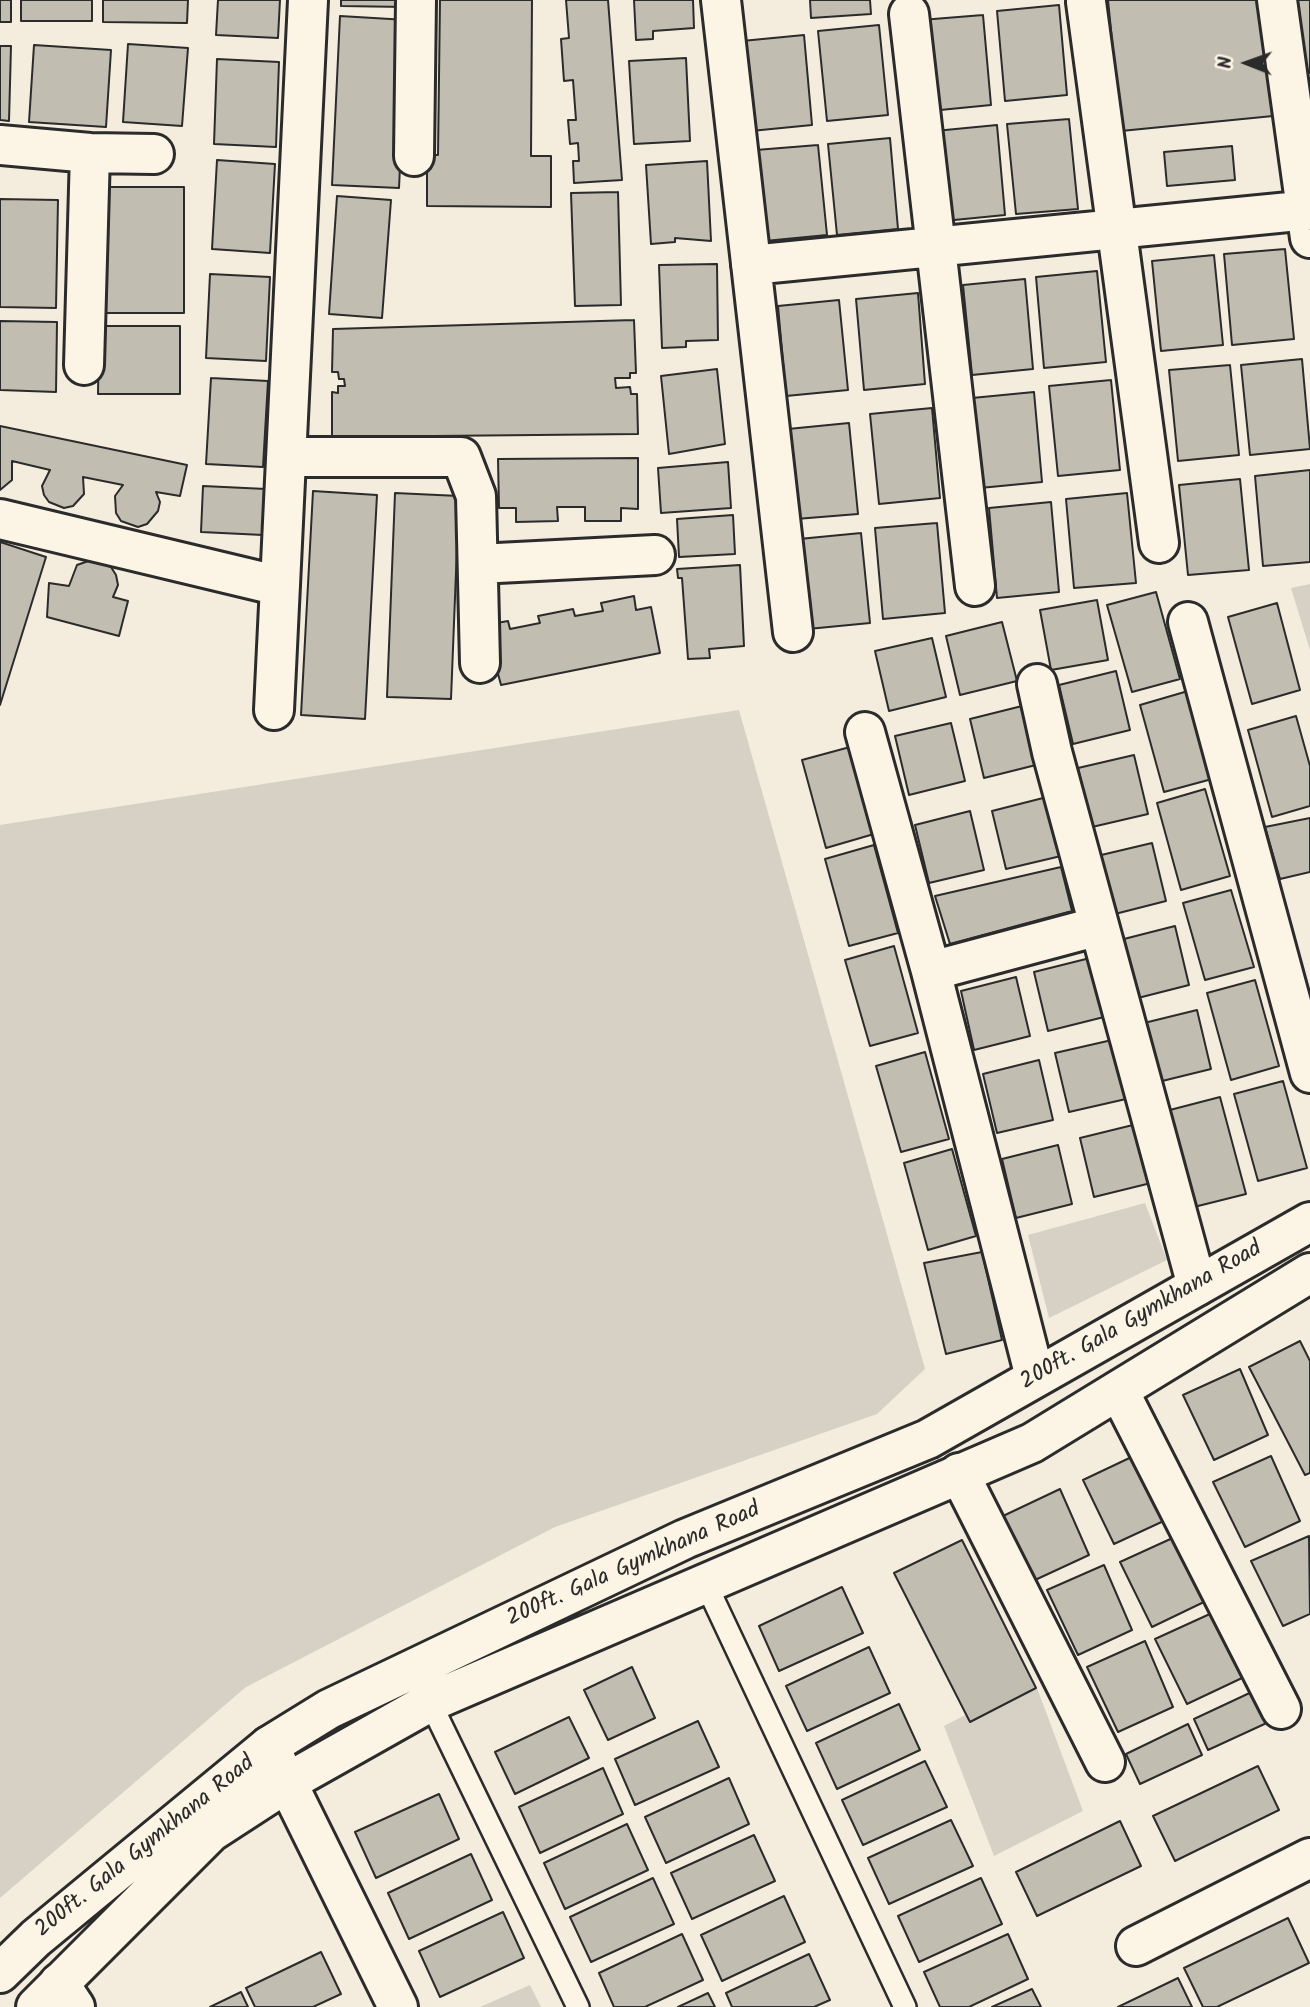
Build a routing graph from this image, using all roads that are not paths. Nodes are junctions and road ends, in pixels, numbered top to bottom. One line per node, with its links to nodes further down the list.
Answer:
1 (308, 0): 16 (street)
2 (416, 0): 10 (street)
3 (721, 0): 14 (street)
4 (1277, 0): 11 (street)
5 (1086, 2): 12 (street)
6 (909, 14): 13 (street)
7 (0, 145): 8 (street)
8 (90, 153): 9 (street); 15 (street)
9 (154, 154)
10 (414, 156)
11 (1309, 219): 12 (street)
12 (1117, 229): 13 (street); 18 (street)
13 (935, 247): 14 (street); 22 (street)
14 (751, 265): 24 (street)
15 (84, 365)
16 (286, 457): 20 (street); 21 (street)
17 (0, 519): 21 (street)
18 (1159, 543)
19 (655, 555): 20 (street)
20 (478, 564): 25 (street)
21 (280, 586): 27 (street)
22 (975, 586)
23 (1188, 622): 31 (street)
24 (793, 632)
25 (480, 663)
26 (1037, 684): 29 (street)
27 (274, 710)
28 (864, 732): 30 (street)
29 (1098, 926): 30 (street); 34 (street)
30 (931, 971): 35 (street)
31 (1310, 1073)
32 (1310, 1222): 34 (street, 200ft. Gala Gymkhana Road)
33 (1310, 1273): 36 (street)
34 (1197, 1286): 35 (street, 200ft. Gala Gymkhana Road)
35 (1035, 1377): 41 (street, 200ft. Gala Gymkhana Road)
36 (1119, 1391): 37 (street); 40 (street)
37 (959, 1474): 38 (street); 42 (street)
38 (705, 1581): 39 (street); 50 (lane)
39 (430, 1702): 43 (street); 49 (lane)
40 (1281, 1709)
41 (269, 1746): 43 (street); 46 (street, 200ft. Gala Gymkhana Road)
42 (1105, 1762)
43 (288, 1782): 47 (street); 48 (street)
44 (1310, 1858): 45 (street)
45 (1136, 1946)
46 (0, 1973)
47 (56, 1999)
48 (398, 2007)
49 (578, 2007)
50 (905, 2007)

